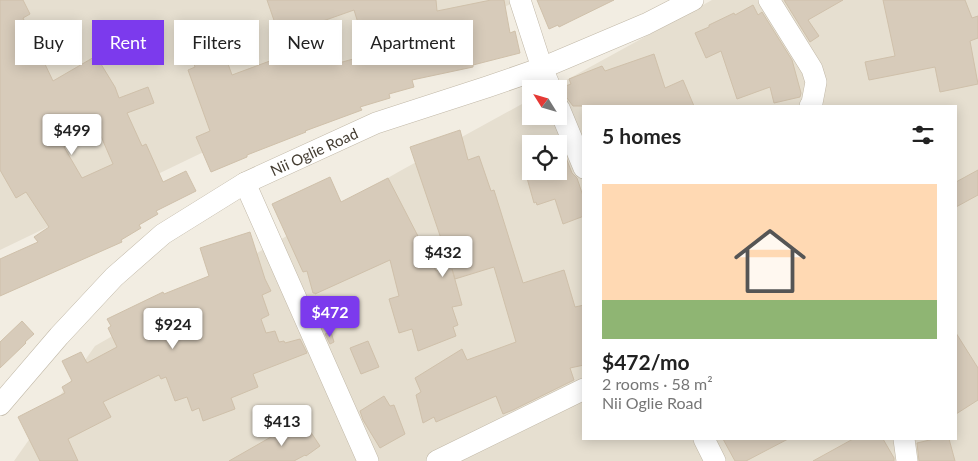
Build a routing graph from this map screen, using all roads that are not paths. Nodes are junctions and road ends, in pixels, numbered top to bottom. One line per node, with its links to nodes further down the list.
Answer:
1 (520, 0): 4 (street)
2 (693, 0): 4 (street, Nii Oglie Road)
3 (769, 0): 6 (street)
4 (542, 68): 5 (street); 9 (street, Nii Oglie Road)
5 (547, 80)
6 (811, 105)
7 (566, 125): 8 (street)
8 (582, 163)
9 (245, 183): 11 (street, Nii Oglie Road); 14 (street)
10 (582, 390): 15 (street)
11 (0, 405)
12 (704, 440): 16 (street)
13 (904, 440): 17 (street)
14 (368, 461)
15 (437, 461)
16 (715, 461)
17 (907, 461)

